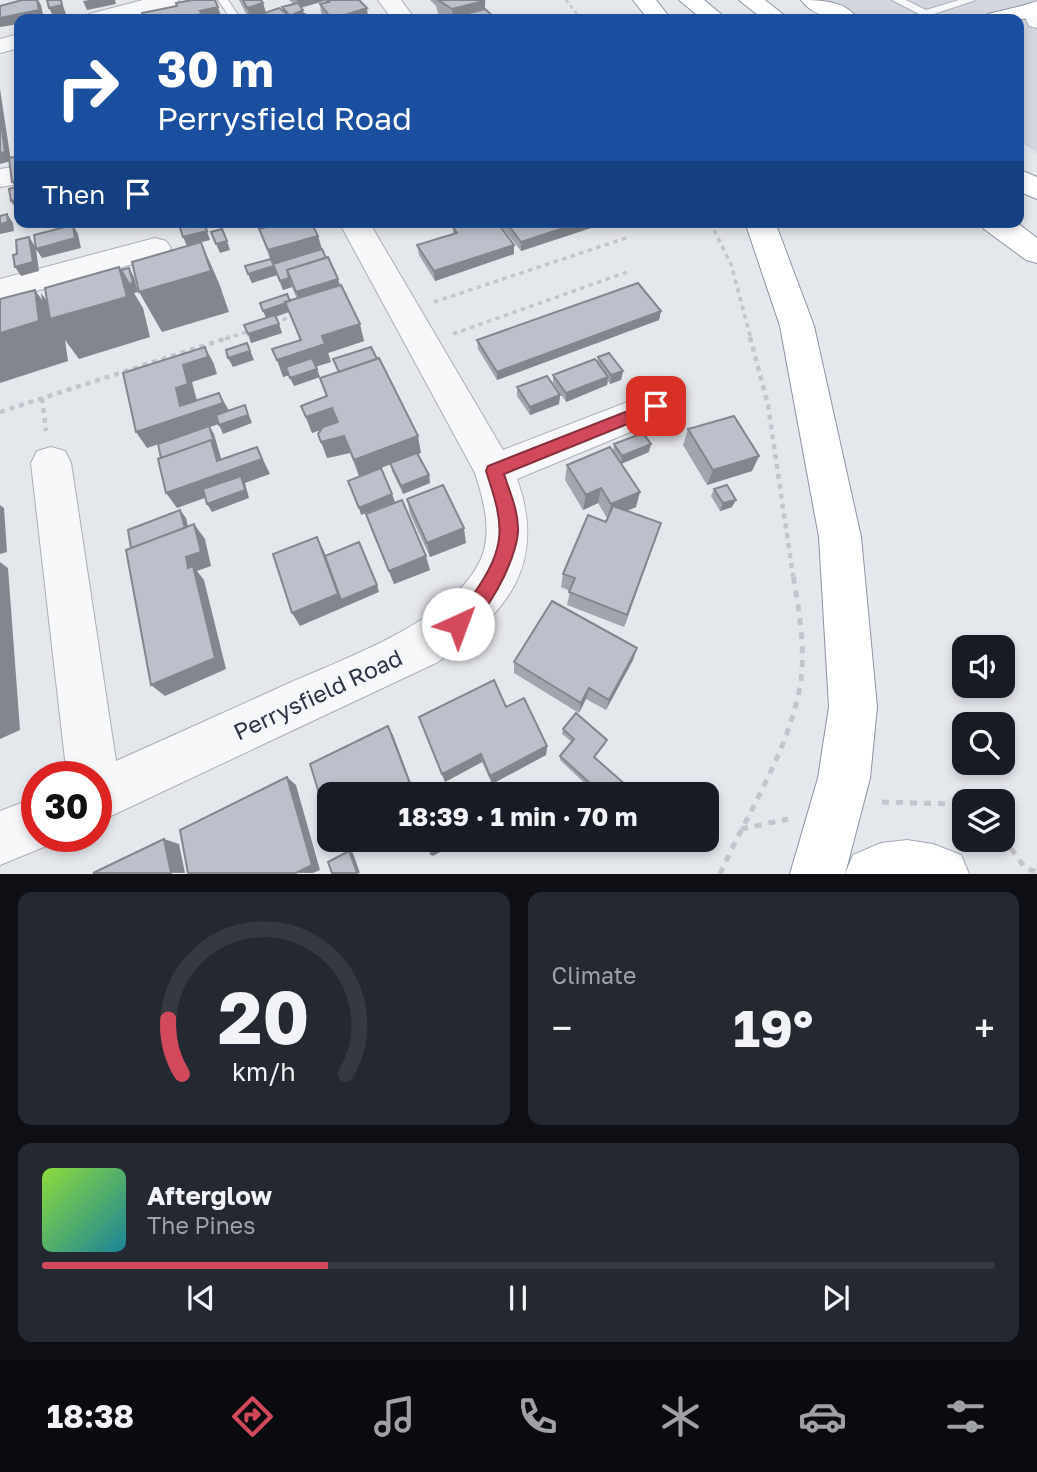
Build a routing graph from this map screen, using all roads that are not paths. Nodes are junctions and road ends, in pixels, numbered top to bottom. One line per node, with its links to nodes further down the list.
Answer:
1 (168, 0): 8 (street)
2 (644, 0): 9 (main road)
3 (690, 0): 10 (main road)
4 (750, 0): 11 (main road)
5 (812, 0): 12 (main road)
6 (897, 0): 7 (lane)
7 (971, 0)
8 (116, 14)
9 (656, 14)
10 (709, 14)
11 (771, 14)
12 (838, 14)
13 (357, 228): 21 (street, Perrysfield Road)
14 (762, 228): 26 (main road)
15 (1003, 228): 17 (main road)
16 (155, 248): 18 (street)
17 (1037, 253)
18 (0, 290)
19 (656, 406): 21 (street)
20 (51, 463): 22 (street)
21 (494, 471): 23 (street, Perrysfield Road)
22 (91, 761)
23 (112, 790)
24 (21, 829): 25 (street)
25 (0, 838)
26 (817, 873)
27 (872, 873): 28 (main road)
28 (942, 873)

